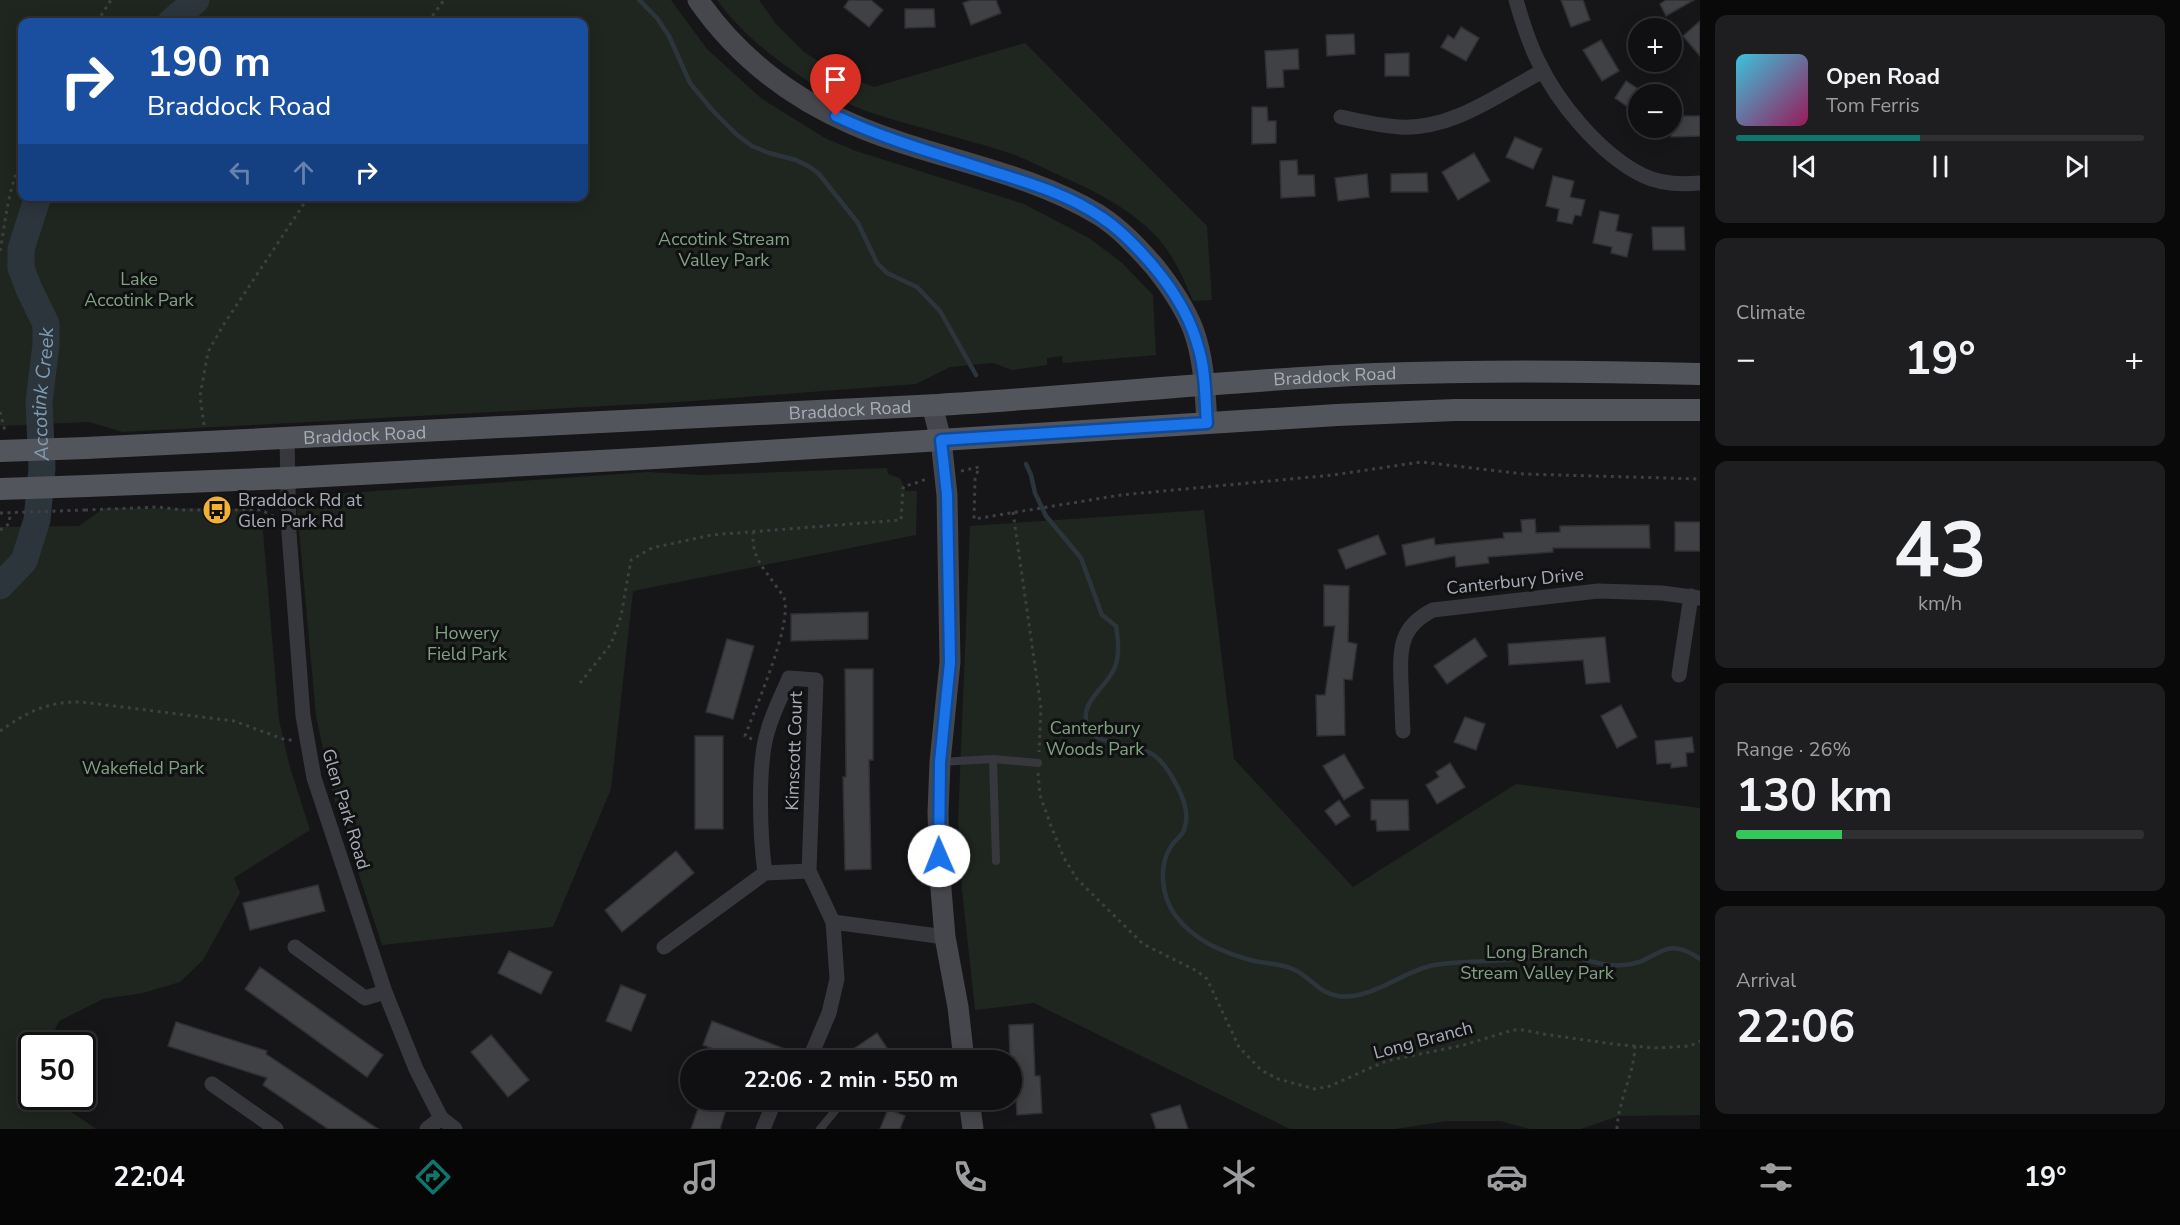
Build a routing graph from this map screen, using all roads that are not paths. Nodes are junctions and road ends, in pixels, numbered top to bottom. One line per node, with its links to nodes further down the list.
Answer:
1 (698, 0): 7 (street)
2 (1516, 0): 3 (street)
3 (1543, 71): 4 (street); 5 (street)
4 (1341, 117)
5 (1700, 183)
6 (1700, 374): 7 (main road, Braddock Road)
7 (1204, 385): 8 (main road, Braddock Road); 10 (street)
8 (932, 405): 11 (main road, Braddock Road); 12 (street)
9 (1700, 410): 10 (main road, Braddock Road)
10 (1207, 423): 12 (main road, Braddock Road)
11 (287, 439): 13 (main road, Braddock Road, bridge); 14 (street, Glen Park Road)
12 (941, 440): 14 (main road, Braddock Road); 20 (street)
13 (3, 441)
14 (287, 478): 15 (main road, Braddock Road, bridge); 29 (street, Glen Park Road)
15 (0, 489)
16 (1696, 597): 17 (street); 18 (street, Canterbury Drive)
17 (1679, 675)
18 (1403, 731)
19 (993, 759): 20 (lane); 21 (lane); 22 (lane)
20 (940, 762): 26 (street)
21 (1038, 764)
22 (996, 861)
23 (809, 871): 24 (street); 24 (street, Kimscott Court); 25 (street)
24 (765, 873): 27 (street)
25 (833, 922): 26 (street); 30 (street)
26 (945, 937): 31 (street)
27 (664, 947)
28 (295, 948): 29 (street)
29 (385, 992): 36 (street, Glen Park Road)
30 (813, 1050)
31 (963, 1050)
32 (212, 1084): 37 (street)
33 (771, 1110): 40 (street)
34 (836, 1110): 41 (lane)
35 (970, 1110): 42 (street)
36 (441, 1119): 38 (street); 39 (street, Glen Park Road)
37 (276, 1129)
38 (428, 1129)
39 (455, 1129)
40 (763, 1129)
41 (820, 1129)
42 (973, 1129)

